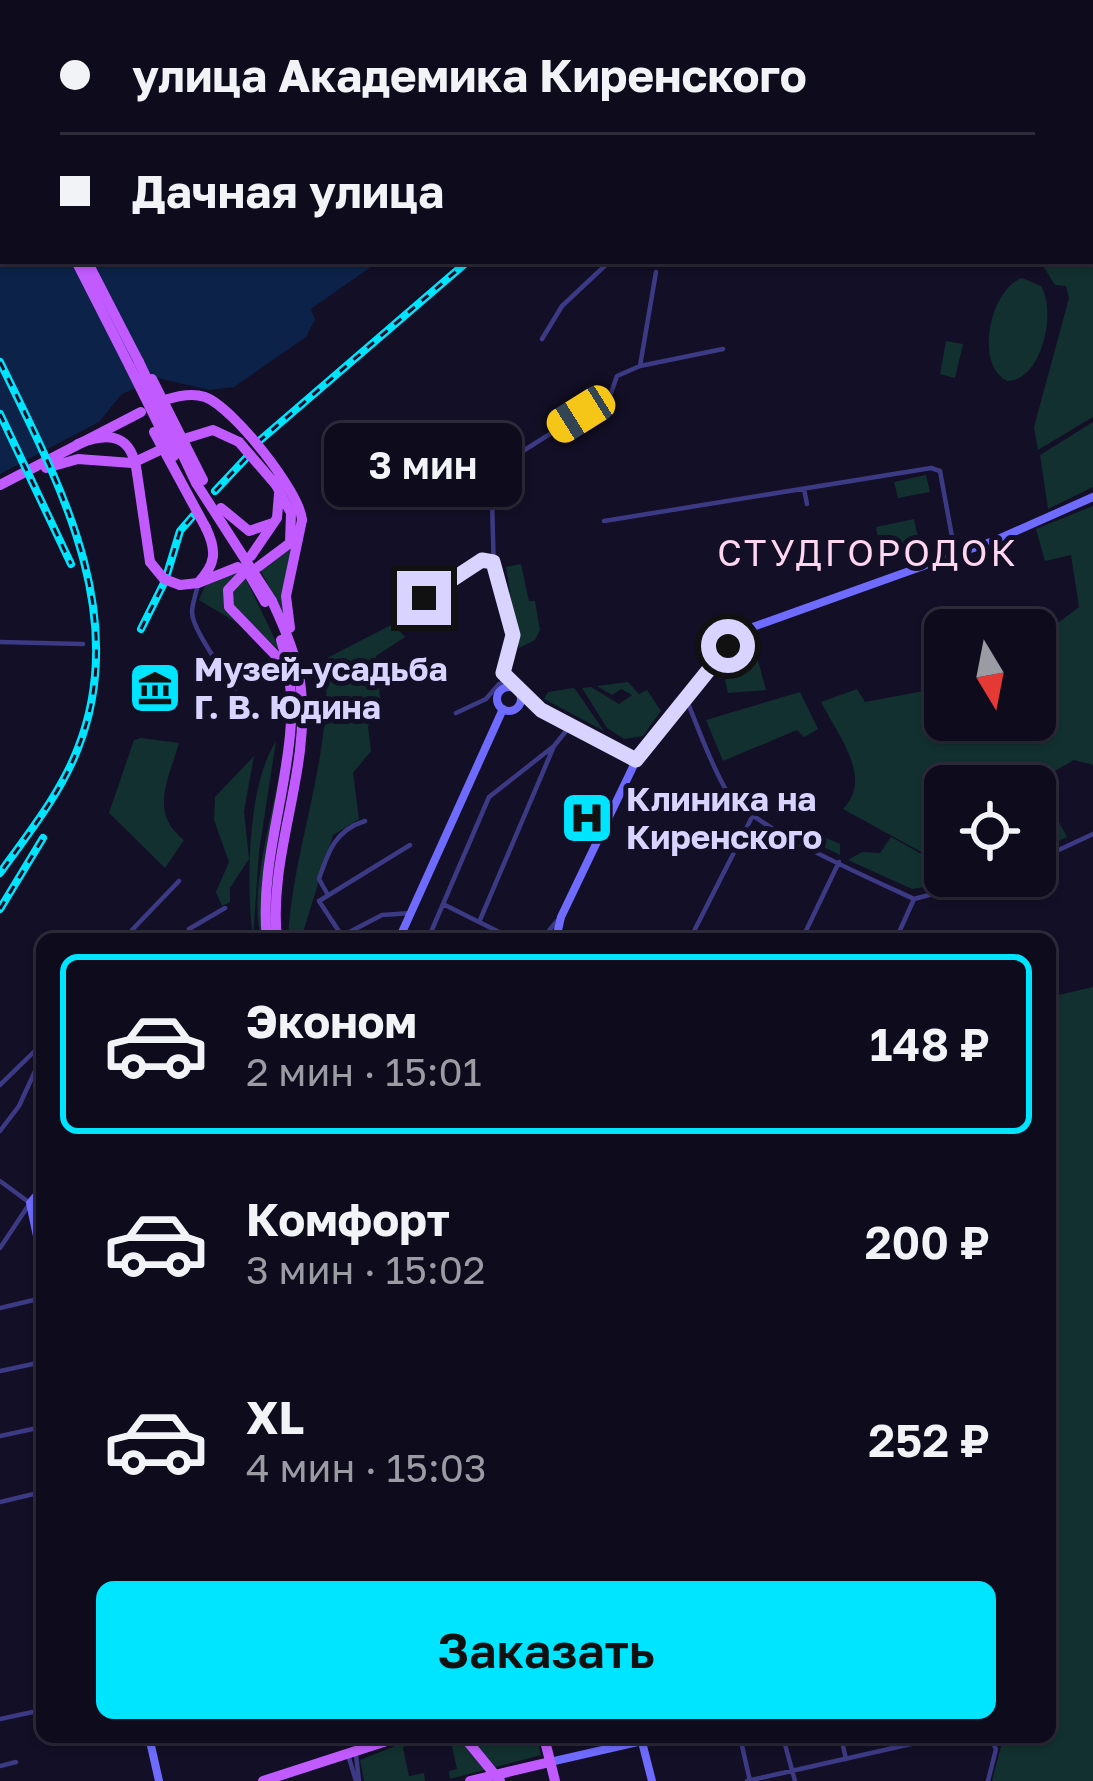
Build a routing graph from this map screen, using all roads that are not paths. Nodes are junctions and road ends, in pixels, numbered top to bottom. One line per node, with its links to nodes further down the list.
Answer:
1 (78, 264): 7 (main road)
2 (88, 264): 7 (main road)
3 (607, 264): 5 (street)
4 (656, 272): 8 (street)
5 (542, 339)
6 (723, 349): 8 (street)
7 (135, 364): 19 (main road, bridge); 23 (main road, bridge); 25 (main road, bridge)
8 (640, 367): 22 (street)
9 (168, 399): 19 (main road, bridge)
10 (141, 412): 12 (main road, bridge)
11 (187, 438): 19 (main road, bridge)
12 (78, 444): 14 (main road, bridge); 15 (main road)
13 (158, 451): 14 (main road)
14 (136, 465): 15 (main road); 23 (main road, bridge)
15 (0, 488)
16 (804, 489): 18 (street); 20 (street); 21 (street)
17 (1093, 497): 21 (main road)
18 (807, 504)
19 (286, 517): 19 (main road); 28 (main road)
20 (604, 520)
21 (956, 553): 29 (main road)
22 (493, 562): 24 (street); 30 (street)
23 (198, 583): 32 (main road); 37 (street)
24 (424, 598)
25 (269, 601): 28 (main road); 32 (main road)
26 (0, 642): 27 (street)
27 (83, 644)
28 (294, 655): 59 (main road)
29 (709, 669): 34 (main road); 40 (main road)
30 (503, 673): 31 (street); 33 (street); 36 (street)
31 (500, 691): 33 (main road); 35 (main road)
32 (292, 694): 58 (main road)
33 (518, 697): 35 (main road); 38 (main road)
34 (687, 701): 40 (main road); 41 (street)
35 (503, 709): 53 (main road)
36 (456, 712)
37 (248, 716)
38 (570, 726): 39 (street); 40 (main road)
39 (554, 746): 51 (street); 55 (street)
40 (636, 760): 54 (main road)
41 (753, 814): 46 (street); 67 (street)
42 (365, 821): 48 (street)
43 (1093, 834): 45 (street)
44 (410, 845): 48 (street)
45 (1056, 851)
46 (838, 862): 50 (street); 68 (street)
47 (179, 881): 56 (street)
48 (328, 895): 60 (street)
49 (924, 896): 50 (street)
50 (914, 899): 69 (street)
51 (443, 904): 55 (street); 63 (street)
52 (226, 908): 57 (street)
53 (411, 914): 61 (street); 62 (main road)
54 (561, 917): 65 (street); 66 (main road)
55 (480, 920): 64 (street)
56 (132, 930)
57 (188, 933)
58 (274, 933)
59 (275, 933)
60 (337, 933)
61 (349, 933)
62 (402, 933)
63 (431, 933)
64 (503, 933)
65 (547, 933)
66 (557, 933)
67 (693, 933)
68 (805, 933)
69 (899, 933)
70 (36, 1050): 72 (street)
71 (36, 1069): 73 (street)
72 (0, 1085)
73 (0, 1131)
74 (0, 1181): 76 (street)
75 (36, 1197): 76 (main road)
76 (31, 1203): 77 (main road); 78 (street)
77 (36, 1220)
78 (0, 1248)
79 (36, 1299): 80 (street)
80 (0, 1308)
81 (36, 1363): 82 (street)
82 (0, 1372)
83 (36, 1428): 84 (street)
84 (0, 1436)
85 (36, 1493): 86 (street)
86 (0, 1502)
87 (36, 1711): 88 (street)
88 (0, 1719)
89 (150, 1743): 110 (main road)
90 (352, 1743): 103 (street)
91 (379, 1743): 103 (main road)
92 (469, 1743): 114 (main road, bridge)
93 (545, 1743): 106 (main road)
94 (619, 1743): 102 (main road)
95 (628, 1743): 102 (main road)
96 (643, 1743): 108 (main road)
97 (741, 1743): 117 (street)
98 (784, 1743): 109 (street)
99 (842, 1743): 104 (street)
100 (907, 1743): 104 (street)
101 (994, 1743): 119 (street)
102 (614, 1747): 106 (main road); 108 (main road)
103 (357, 1752): 111 (main road); 112 (street); 112 (street)
104 (846, 1759): 109 (street)
105 (16, 1762): 107 (street)
106 (550, 1762): 113 (main road); 115 (main road)
107 (0, 1766)
108 (649, 1770): 116 (main road)
109 (790, 1770): 117 (street); 118 (street)
110 (159, 1781)
111 (263, 1781)
112 (358, 1781)
113 (470, 1781)
114 (500, 1781)
115 (555, 1781)
116 (652, 1781)
117 (749, 1781)
118 (795, 1781)
119 (988, 1781)

